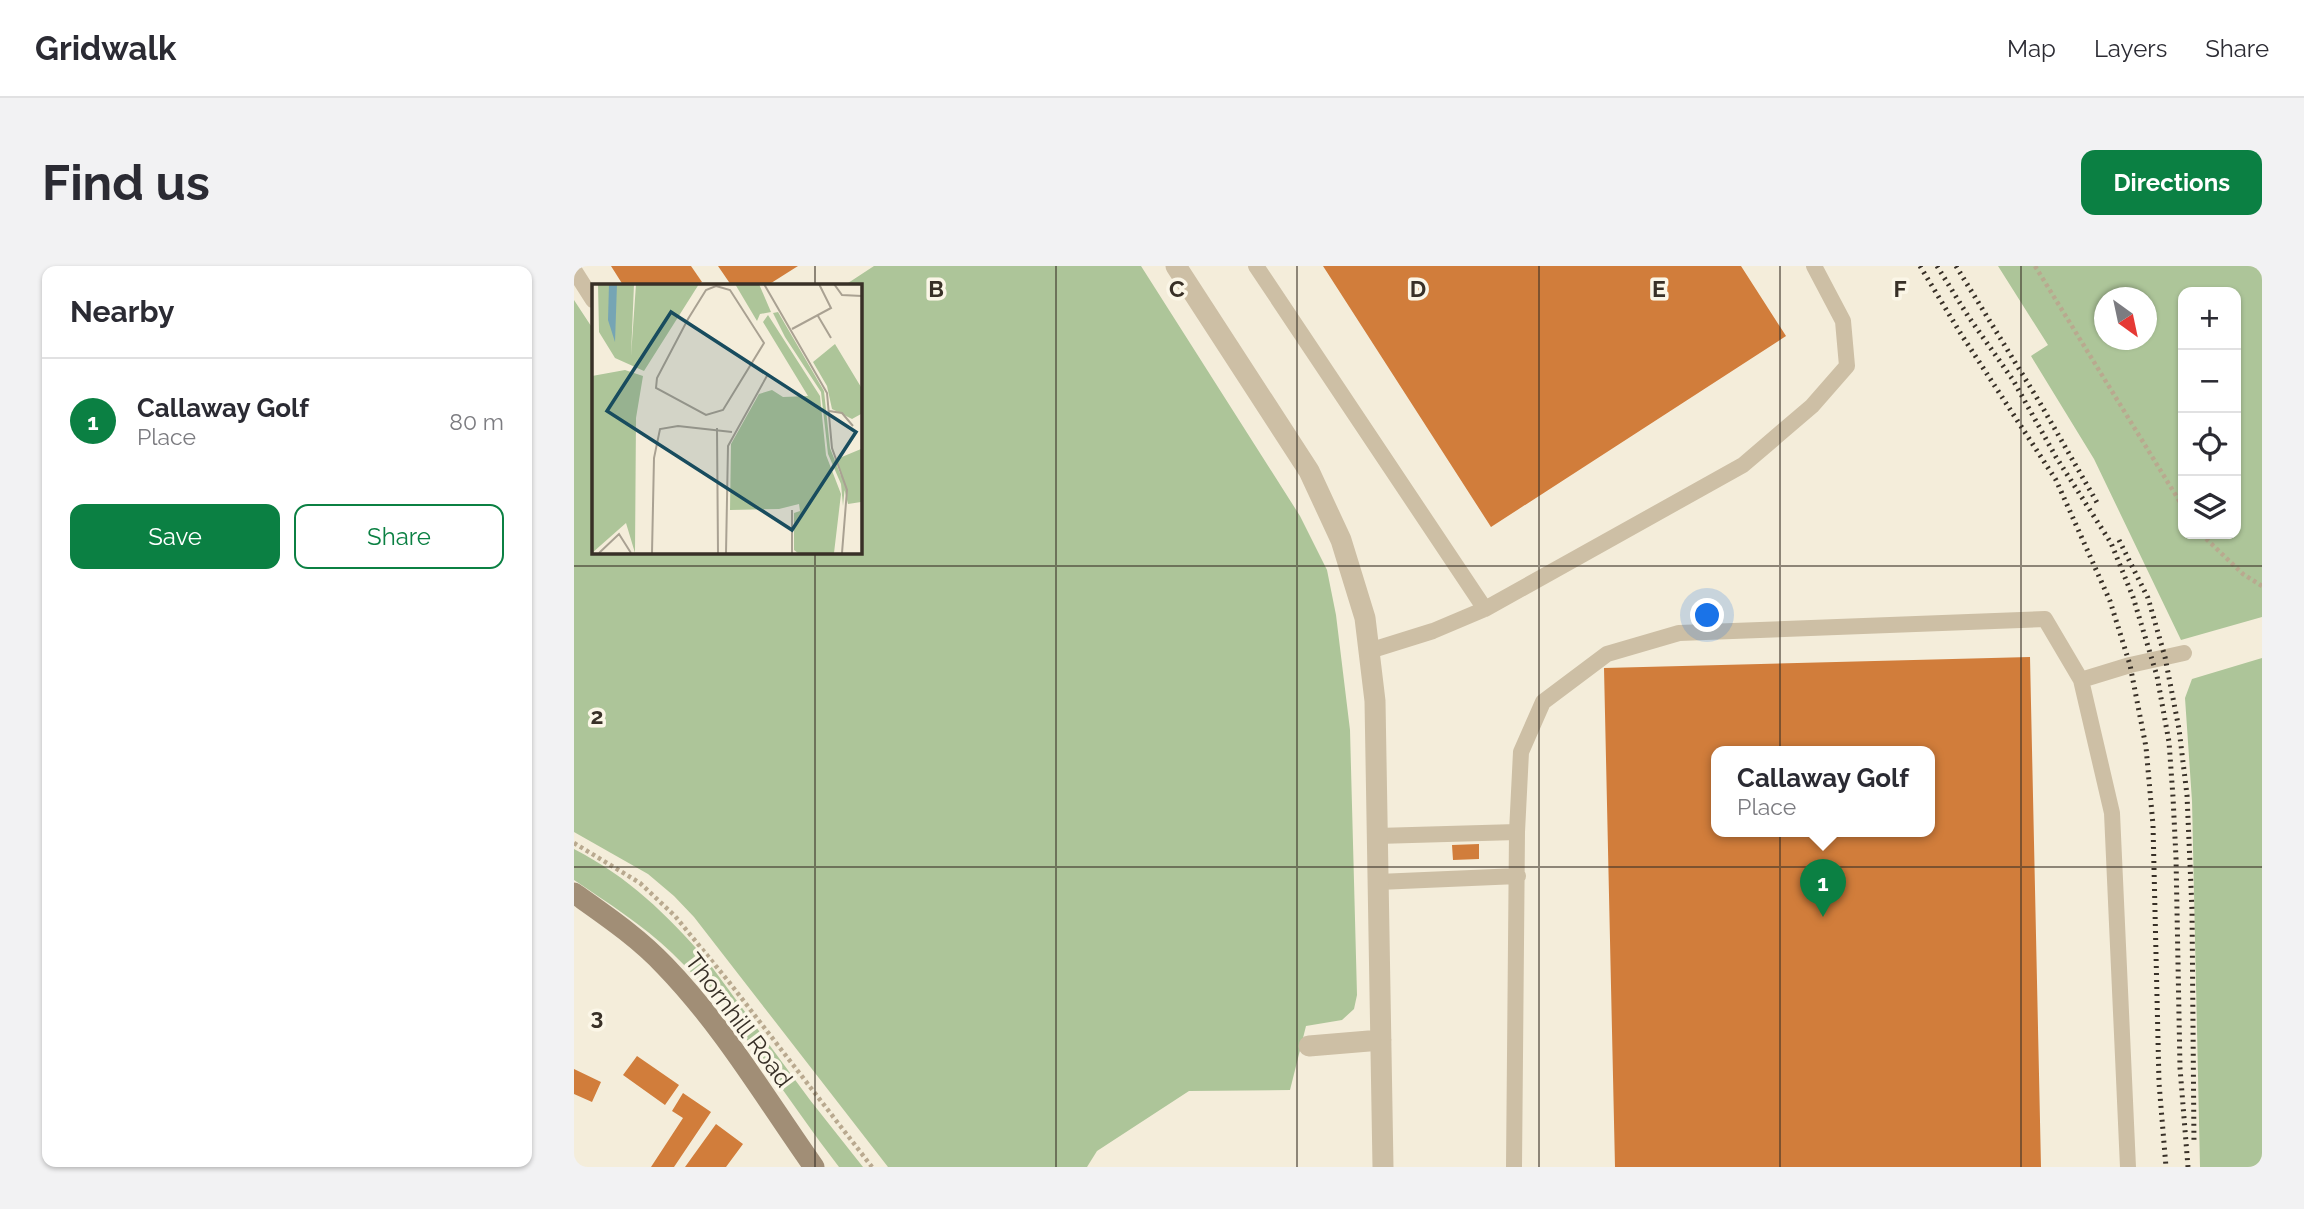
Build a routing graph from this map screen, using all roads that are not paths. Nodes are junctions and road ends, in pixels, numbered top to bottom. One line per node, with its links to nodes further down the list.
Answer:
1 (1176, 266): 7 (street)
2 (1256, 266): 6 (lane)
3 (1814, 266): 6 (lane)
4 (574, 270): 5 (lane)
5 (592, 298)
6 (1485, 609): 7 (lane)
7 (1369, 651): 11 (street)
8 (2185, 653): 9 (lane)
9 (2081, 680): 10 (lane); 20 (lane)
10 (1517, 832): 11 (lane); 12 (lane)
11 (1377, 836): 13 (street)
12 (1518, 877): 13 (lane); 19 (lane)
13 (1378, 882): 15 (street)
14 (574, 892): 17 (street, Thornhill Road)
15 (1381, 1040): 16 (street); 18 (street)
16 (1309, 1046)
17 (814, 1167)
18 (1383, 1167)
19 (1514, 1167)
20 (2128, 1167)

